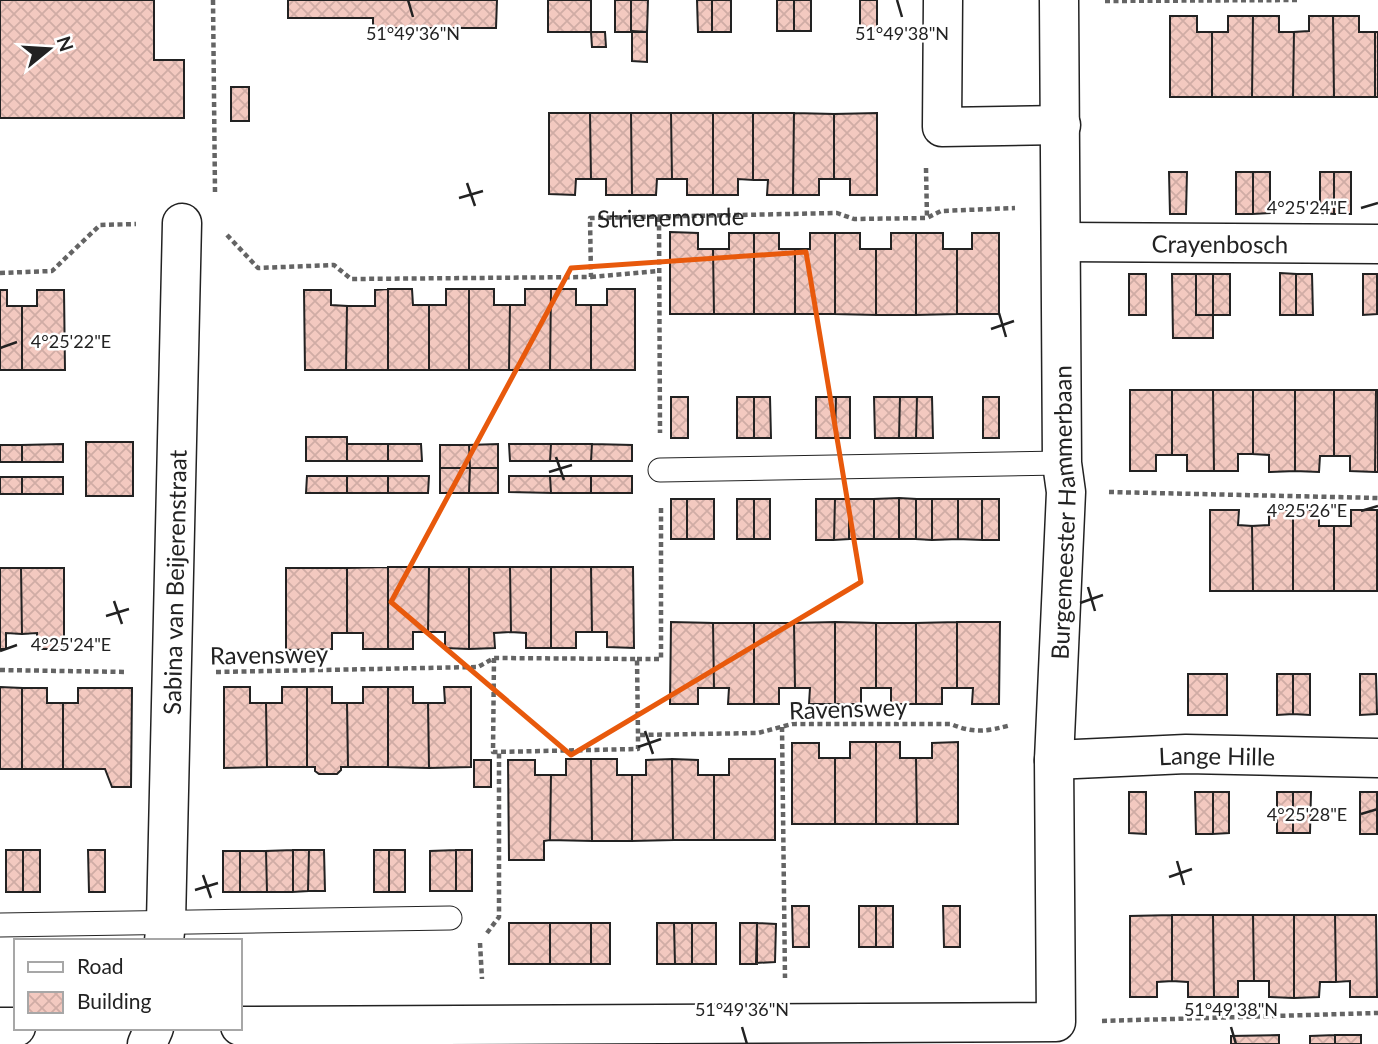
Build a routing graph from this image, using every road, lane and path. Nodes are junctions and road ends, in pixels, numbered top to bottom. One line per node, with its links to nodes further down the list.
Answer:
1 (213, 0): 6 (path)
2 (943, 0): 5 (street)
3 (1300, 0): 4 (path)
4 (1059, 1): 5 (street, Burgemeester Hammerbaan)
5 (1060, 125): 7 (street, Burgemeester Hammerbaan)
6 (199, 223): 10 (path); 11 (path); 17 (street, Sabina van Beijerenstraat)
7 (1062, 224): 8 (street, Crayenbosch); 11 (path, Strienemonde); 13 (street, Burgemeester Hammerbaan)
8 (1378, 244)
9 (659, 271): 11 (path)
10 (0, 273)
11 (591, 277)
12 (660, 470): 13 (lane)
13 (1064, 477): 14 (path); 18 (street, Burgemeester Hammerbaan)
14 (1378, 498)
15 (494, 658): 17 (path, Ravenswey); 20 (path, Ravenswey); 21 (path)
16 (0, 670): 17 (path, Ravenswey)
17 (172, 673): 26 (street, Sabina van Beijerenstraat)
18 (1056, 712): 19 (path, Ravenswey); 23 (street, Burgemeester Hammerbaan)
19 (782, 727): 20 (path, Ravenswey); 28 (path)
20 (638, 735): 21 (path)
21 (499, 752): 29 (path)
22 (1378, 758): 23 (street, Lange Hille)
23 (1054, 760): 31 (street, Burgemeester Hammerbaan)
24 (450, 918): 26 (lane)
25 (0, 925): 26 (lane)
26 (165, 931)
27 (1378, 1013): 31 (path)
28 (786, 1024): 31 (street); 32 (street)
29 (484, 1026): 30 (street); 32 (street)
30 (242, 1027)
31 (1065, 1033)
32 (690, 1034)

